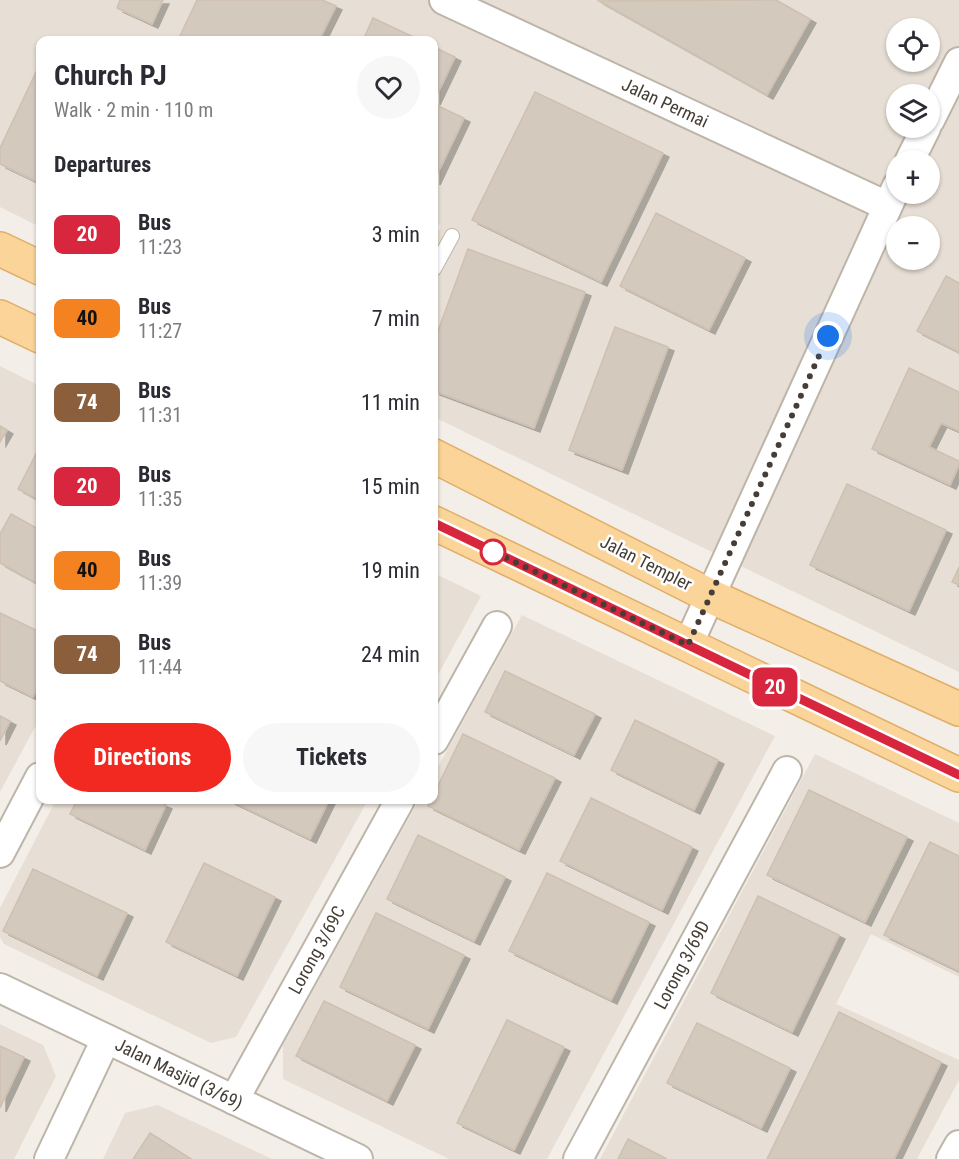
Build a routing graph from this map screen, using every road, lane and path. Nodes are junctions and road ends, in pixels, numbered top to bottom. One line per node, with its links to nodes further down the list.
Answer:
1 (444, 0): 4 (street, Jalan Permai)
2 (959, 62): 3 (street)
3 (940, 100)
4 (886, 193)
5 (888, 204): 14 (street)
6 (452, 236): 8 (lane)
7 (0, 249): 9 (main road)
8 (438, 262)
9 (36, 266)
10 (0, 316): 11 (main road)
11 (36, 334)
12 (438, 458): 14 (main road, Jalan Templer)
13 (438, 525): 16 (main road)
14 (710, 596): 16 (street); 17 (main road, Jalan Templer)
15 (496, 626): 18 (street)
16 (688, 645): 20 (main road)
17 (959, 710)
18 (438, 733)
19 (787, 771): 30 (street, Lorong 3/69D)
20 (959, 775)
21 (36, 785): 23 (street)
22 (398, 804): 26 (street, Lorong 3/69C)
23 (0, 853)
24 (0, 988): 25 (street, Jalan Masjid (3/69))
25 (106, 1039): 26 (street, Jalan Masjid (3/69)); 28 (street)
26 (234, 1100): 29 (street, Jalan Masjid (3/69))
27 (959, 1145): 31 (street)
28 (49, 1159)
29 (358, 1159)
30 (578, 1159)
31 (951, 1159)

